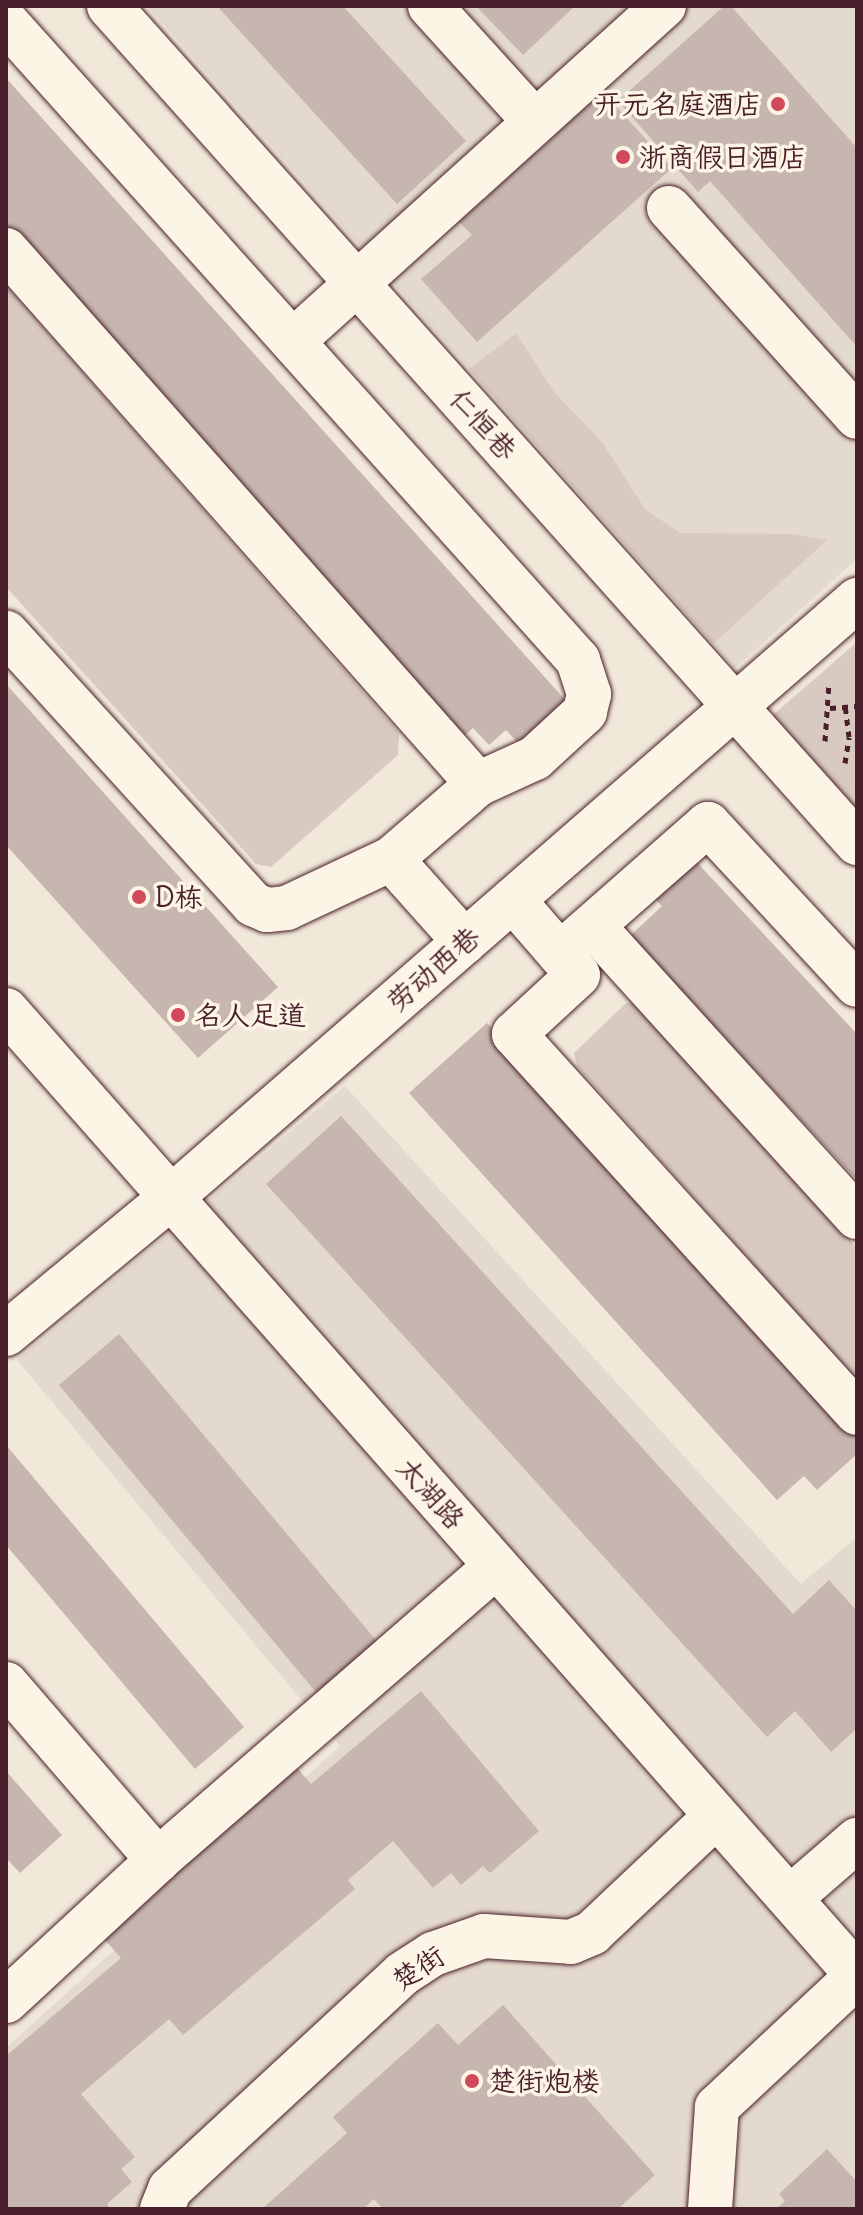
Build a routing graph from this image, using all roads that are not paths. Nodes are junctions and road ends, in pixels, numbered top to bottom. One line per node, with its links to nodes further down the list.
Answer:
1 (109, 6): 8 (street, 仁恒巷)
2 (430, 6): 5 (street)
3 (664, 6): 5 (street)
4 (6, 22): 9 (street)
5 (535, 122): 8 (street)
6 (669, 208): 10 (street)
7 (6, 250): 14 (street)
8 (357, 283): 9 (street); 13 (street, 仁恒巷)
9 (293, 341): 14 (street)
10 (857, 417)
11 (857, 600): 13 (street, 劳动西巷)
12 (6, 633): 16 (street)
13 (736, 706): 15 (street, 仁恒巷); 17 (street, 劳动西巷)
14 (478, 784): 16 (street)
15 (857, 843)
16 (391, 859): 19 (street)
17 (513, 900): 19 (street, 劳动西巷); 20 (street)
18 (593, 926): 20 (street); 21 (street); 24 (street)
19 (465, 942): 23 (street, 劳动西巷)
20 (560, 954): 26 (street)
21 (857, 985)
22 (6, 1010): 23 (street, 太湖路)
23 (168, 1200): 25 (street, 劳动西巷); 27 (street, 太湖路)
24 (857, 1217)
25 (6, 1334)
26 (857, 1413)
27 (496, 1566): 29 (street, 太湖路); 31 (street)
28 (6, 1684): 31 (street)
29 (716, 1816): 32 (street, 太湖路); 35 (street, 楚街)
30 (857, 1840): 32 (street)
31 (158, 1860): 34 (street)
32 (790, 1898): 33 (street, 太湖路)
33 (857, 1975): 36 (street)
34 (7, 1997)
35 (162, 2209)
36 (710, 2209)

